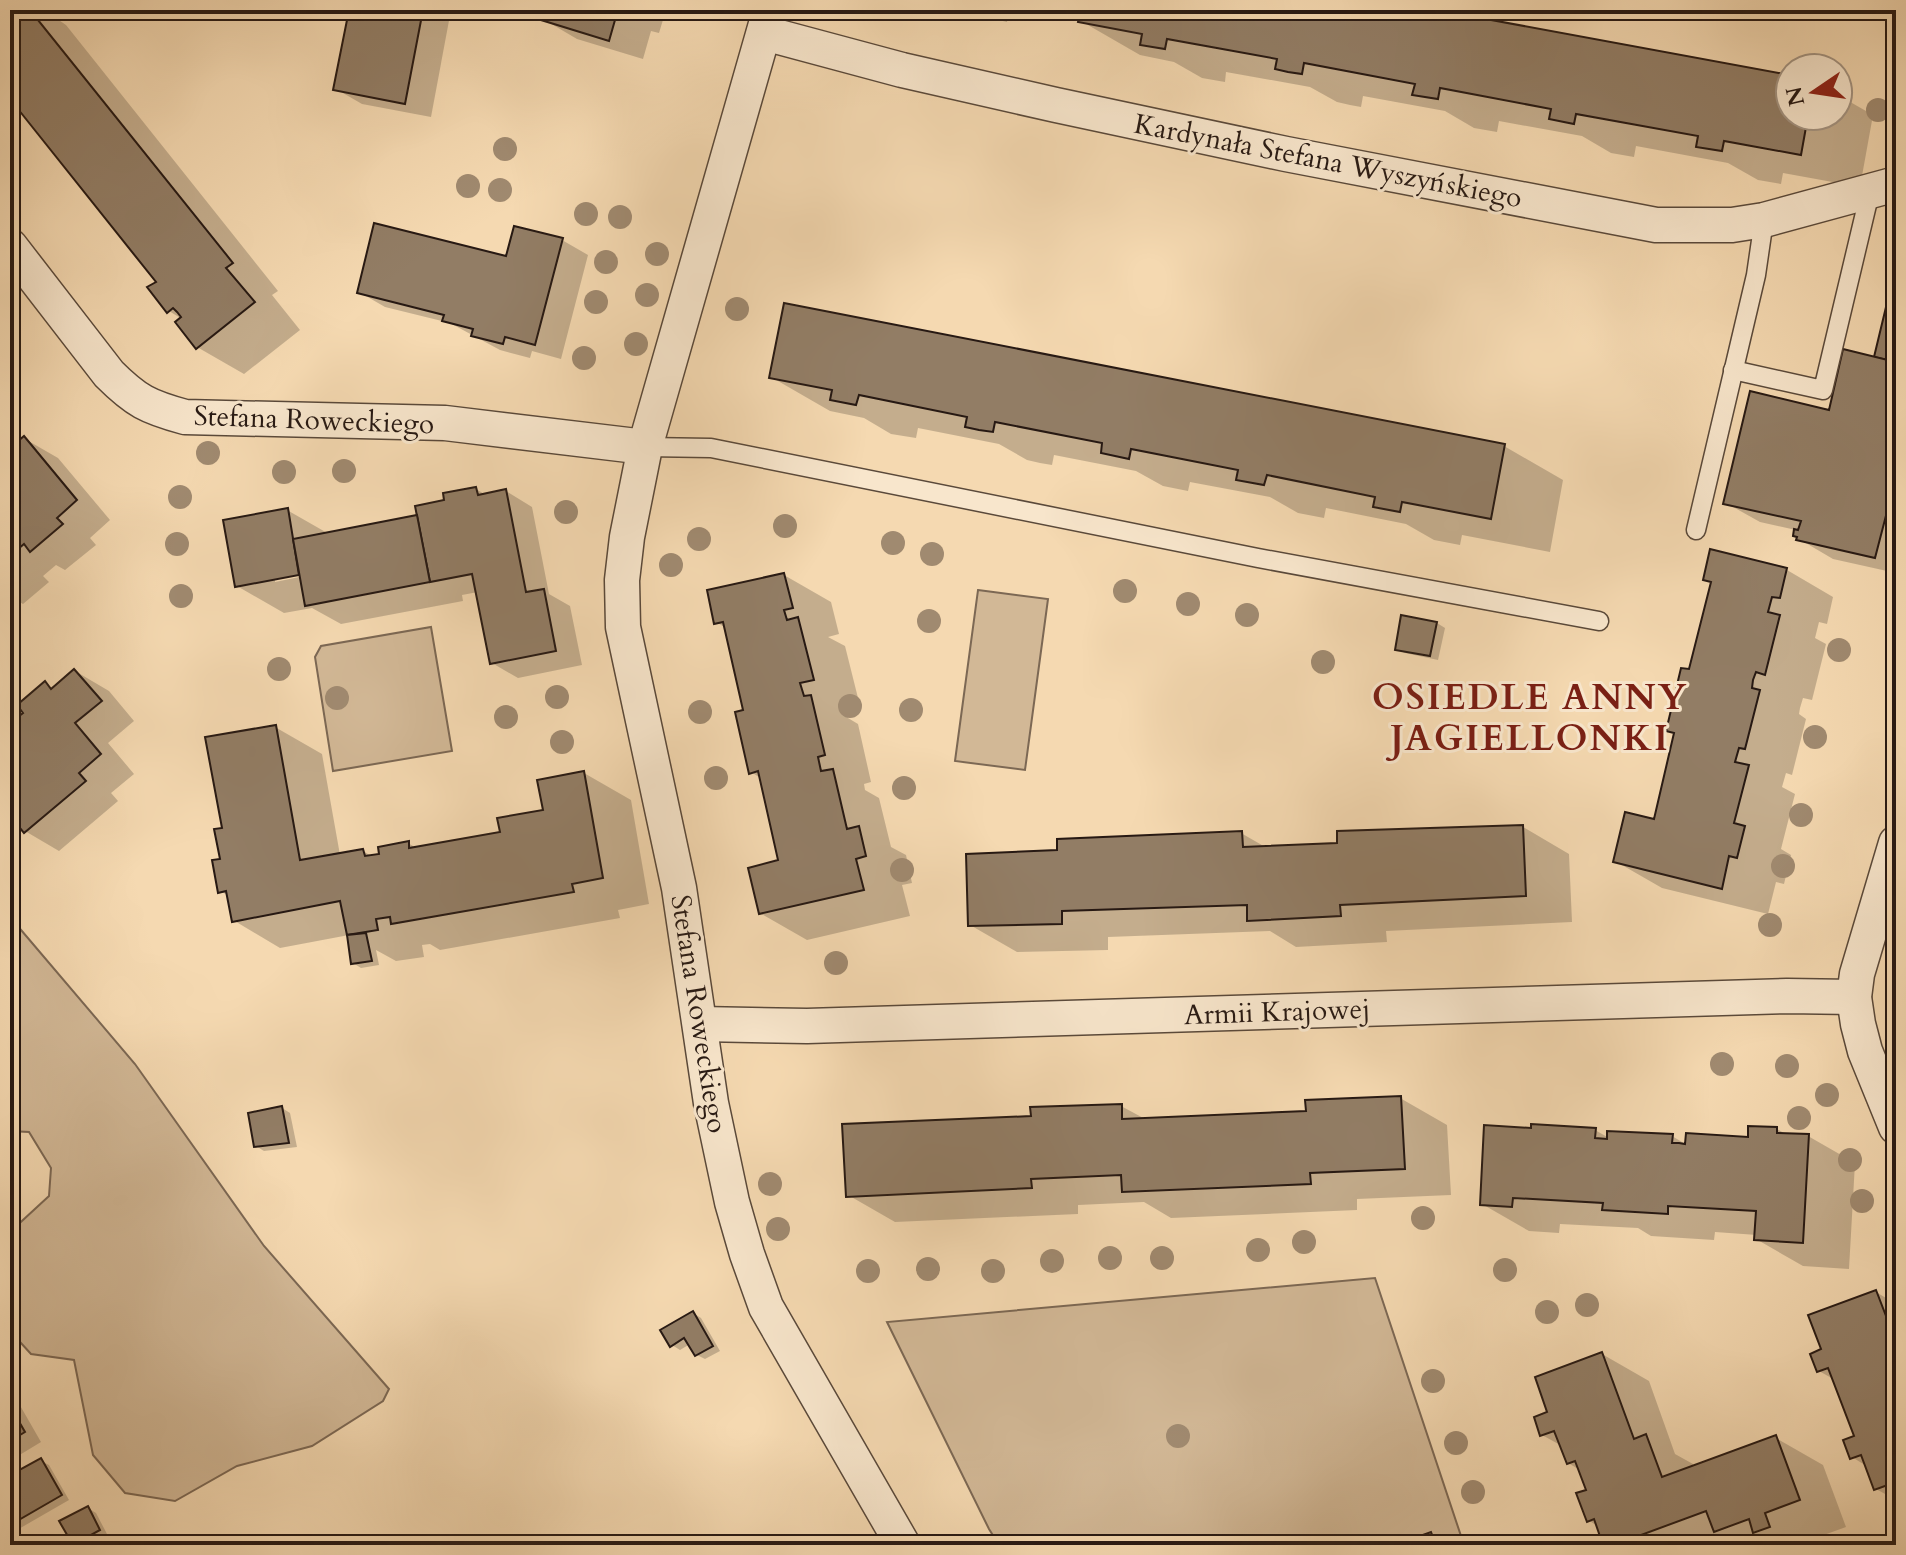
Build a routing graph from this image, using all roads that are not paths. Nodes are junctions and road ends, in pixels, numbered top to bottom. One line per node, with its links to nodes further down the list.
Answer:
1 (767, 22): 3 (street, Kardynała Stefana Wyszyńskiego); 6 (street, Stefana Roweckiego)
2 (1883, 188): 3 (street, Kardynała Stefana Wyszyńskiego); 5 (lane)
3 (1764, 220): 5 (lane)
4 (10, 246): 6 (street, Stefana Roweckiego)
5 (1733, 370): 7 (lane)
6 (645, 447): 8 (lane); 11 (street, Stefana Roweckiego)
7 (1696, 530)
8 (1599, 621)
9 (1896, 843): 10 (street)
10 (1854, 997): 11 (street, Armii Krajowej); 12 (street)
11 (700, 1024): 13 (street, Stefana Roweckiego)
12 (1896, 1127)
13 (903, 1545)

